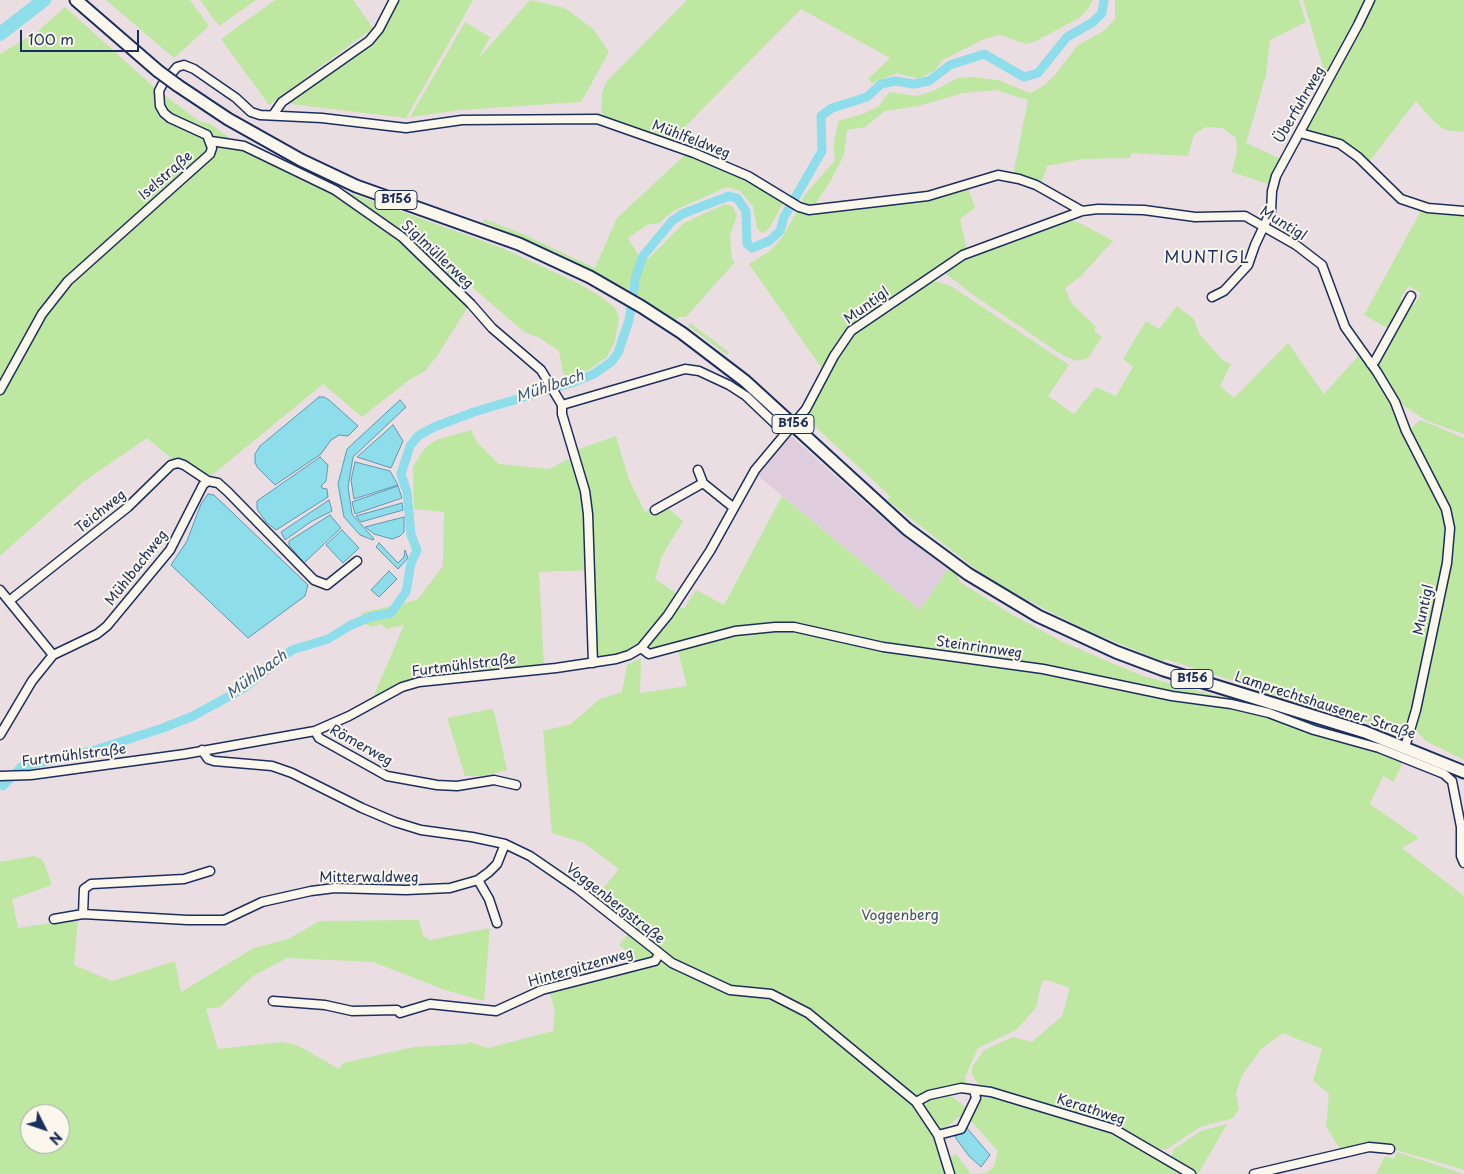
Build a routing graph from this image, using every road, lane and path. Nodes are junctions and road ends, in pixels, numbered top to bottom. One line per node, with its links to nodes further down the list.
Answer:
1 (394, 0): 4 (street)
2 (1370, 0): 5 (street, Überfuhrweg)
3 (77, 1): 15 (main road, B156, bridge)
4 (273, 115): 6 (street); 7 (street, Mühlfeldweg)
5 (1300, 133): 8 (street); 9 (street, Überfuhrweg)
6 (211, 141): 13 (street, Iselstraße); 14 (street, Siglmüllerweg)
7 (1082, 211): 9 (street, Muntigl); 15 (street, Muntigl)
8 (1464, 211)
9 (1264, 226): 11 (street, Überfuhrweg); 12 (street, Muntigl)
10 (1411, 296): 12 (street)
11 (1212, 297)
12 (1371, 364): 30 (street, Muntigl)
13 (0, 390)
14 (562, 405): 16 (street); 27 (street, Siglmüllerweg)
15 (793, 424): 16 (street, Furtmühlstraße); 30 (main road, Lamprechtshausener Straße / B156)
16 (785, 433): 20 (street, Furtmühlstraße)
17 (698, 470): 19 (street)
18 (208, 481): 22 (street); 24 (street, Teichweg); 26 (street, Mühlbachweg)
19 (704, 483): 20 (street); 21 (street)
20 (734, 508): 25 (street, Furtmühlstraße)
21 (655, 510)
22 (357, 561)
23 (0, 590): 24 (street)
24 (9, 601): 26 (street)
25 (640, 648): 27 (street, Furtmühlstraße); 36 (street, Steinrinnweg)
26 (53, 655): 29 (street, Mühlbachweg)
27 (593, 663): 28 (street, Furtmühlstraße)
28 (315, 730): 31 (street, Furtmühlstraße); 34 (street, Römerweg)
29 (0, 735)
30 (1405, 746): 32 (main road, Lamprechtshausener Straße / B156)
31 (202, 750): 33 (street, Furtmühlstraße); 35 (street, Voggenbergstraße)
32 (1464, 772)
33 (1, 776)
34 (516, 785)
35 (504, 844): 38 (street, Mitterwaldweg); 42 (street, Voggenbergstraße)
36 (1464, 863)
37 (210, 872): 39 (street)
38 (478, 880): 39 (street, Mitterwaldweg); 41 (street)
39 (84, 914): 40 (street, Mitterwaldweg)
40 (54, 919)
41 (497, 923)
42 (659, 954): 43 (street, Hintergitzenweg); 45 (street, Voggenbergstraße)
43 (273, 1002)
44 (974, 1090): 45 (street, Kerathweg); 46 (street); 49 (street, Kerathweg)
45 (916, 1102): 46 (street, Voggenbergstraße)
46 (938, 1135): 48 (street, Voggenbergstraße)
47 (1390, 1149): 50 (street)
48 (950, 1174)
49 (1191, 1174)
50 (1254, 1174)

